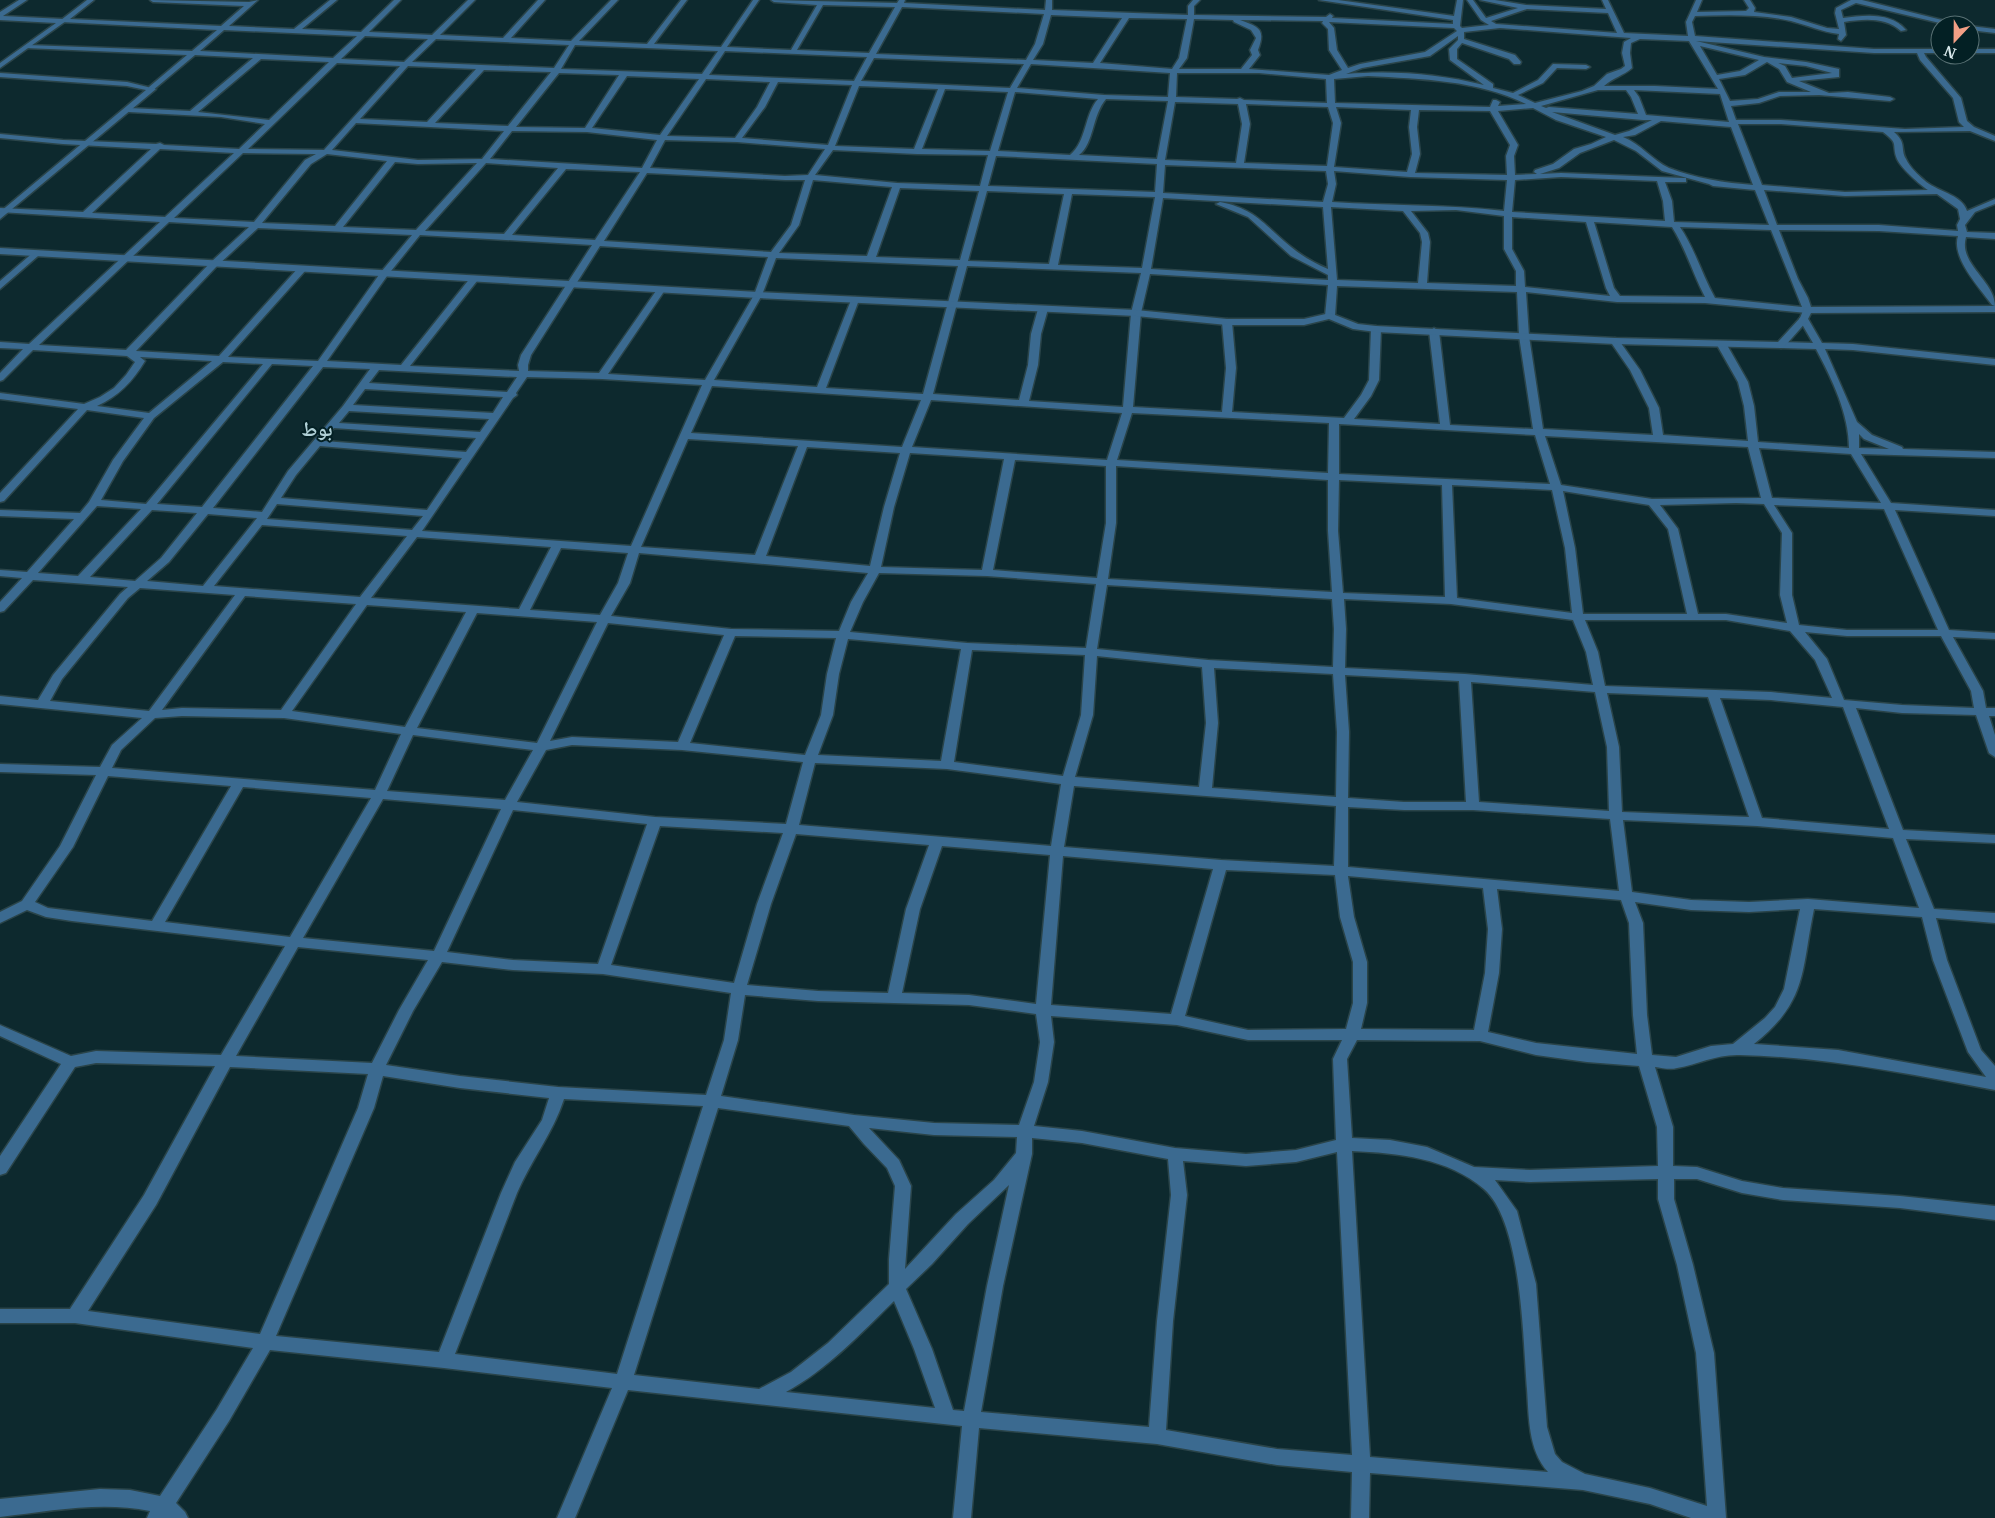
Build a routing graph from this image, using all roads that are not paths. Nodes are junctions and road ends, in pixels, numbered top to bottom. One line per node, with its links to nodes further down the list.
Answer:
1 (24, 0): 36 (street)
2 (91, 0): 41 (street)
3 (153, 0): 25 (street)
4 (333, 0): 49 (street)
5 (398, 0): 51 (street)
6 (472, 0): 54 (street)
7 (542, 0): 55 (street)
8 (615, 0): 57 (street)
9 (684, 0): 60 (street)
10 (756, 0): 62 (street)
11 (774, 0): 27 (street)
12 (1182, 0): 30 (street)
13 (1197, 0): 30 (street)
14 (1322, 0): 24 (street)
15 (1347, 0): 24 (street)
16 (1388, 0): 31 (street)
17 (1460, 0): 46 (street)
18 (1470, 0): 38 (street)
19 (1483, 0): 29 (street)
20 (1607, 0): 32 (street)
21 (1699, 0): 34 (street)
22 (1747, 0): 33 (street)
23 (1855, 0): 37 (street); 39 (street)
24 (1339, 1): 31 (street); 40 (street)
25 (253, 2): 44 (street)
26 (901, 2): 27 (street); 28 (street); 70 (street)
27 (821, 3): 67 (street)
28 (1048, 6): 35 (street); 74 (street)
29 (1527, 7): 32 (street); 38 (street)
30 (1191, 11): 35 (street); 40 (street); 81 (street); 83 (street)
31 (1411, 11): 42 (street); 46 (street)
32 (1611, 11): 52 (street)
33 (1747, 13): 34 (street); 50 (street)
34 (1693, 14): 56 (street)
35 (1127, 16): 76 (street)
36 (0, 17): 41 (street)
37 (1930, 19)
38 (1486, 20): 43 (street)
39 (1840, 20): 47 (street); 50 (street)
40 (1326, 21): 42 (street); 82 (street)
41 (63, 22): 44 (street); 59 (street)
42 (1436, 25): 46 (street)
43 (1500, 26): 46 (street); 46 (street); 52 (street)
44 (224, 28): 49 (street); 68 (street)
45 (1980, 29): 48 (street)
46 (1457, 30): 73 (street); 82 (street); 97 (street)
47 (1903, 30)
48 (1995, 31)
49 (295, 32): 51 (street)
50 (1843, 32): 61 (street)
51 (364, 34): 54 (street); 71 (street)
52 (1621, 34): 53 (street)
53 (1640, 36): 56 (street); 93 (street)
54 (433, 37): 55 (street); 75 (street)
55 (506, 40): 57 (street)
56 (1693, 41): 58 (street); 72 (street); 88 (street)
57 (573, 43): 60 (street); 80 (street)
58 (1794, 45): 61 (street); 72 (street)
59 (28, 47): 68 (street); 77 (street)
60 (648, 47): 62 (street)
61 (1812, 47): 65 (street)
62 (722, 49): 67 (street); 87 (street)
63 (1980, 51): 64 (street)
64 (1995, 51)
65 (1920, 52): 66 (street); 123 (street)
66 (1930, 52)
67 (792, 53): 70 (street)
68 (193, 54): 69 (street); 95 (street)
69 (258, 56): 71 (street); 113 (street)
70 (872, 56): 74 (street); 91 (street)
71 (336, 60): 75 (street); 117 (street)
72 (1766, 60): 88 (street); 90 (street); 90 (street)
73 (1517, 62)
74 (1027, 63): 76 (street); 96 (street)
75 (406, 64): 79 (street); 118 (street)
76 (1095, 65): 83 (street)
77 (0, 66)
78 (1586, 67): 99 (street)
79 (481, 68): 80 (street); 120 (street)
80 (557, 70): 84 (street); 121 (street)
81 (1244, 70): 83 (street); 86 (street)
82 (1346, 70): 86 (street)
83 (1174, 71): 104 (street)
84 (624, 74): 87 (street); 124 (street)
85 (0, 75): 95 (street)
86 (1330, 77): 97 (street); 107 (street)
87 (702, 78): 89 (street); 128 (street)
88 (1715, 78): 98 (street)
89 (775, 80): 91 (street); 130 (street)
90 (1790, 80): 101 (street)
91 (856, 84): 92 (street); 133 (street)
92 (942, 88): 96 (street); 137 (street)
93 (1597, 88): 94 (street); 100 (street)
94 (1628, 88): 98 (street); 115 (street)
95 (152, 89): 112 (street)
96 (1012, 90): 102 (street); 138 (street)
97 (1497, 91): 99 (street); 109 (street); 111 (street)
98 (1723, 92): 108 (street)
99 (1517, 93): 103 (street)
100 (1585, 93): 103 (street); 114 (street)
101 (1829, 95): 105 (street); 108 (street)
102 (1104, 97): 104 (street); 139 (street)
103 (1571, 97): 109 (street)
104 (1172, 98): 106 (street); 142 (street)
105 (1890, 99)
106 (1240, 100): 107 (street); 143 (street)
107 (1331, 104): 110 (street); 146 (street)
108 (1727, 104): 119 (street)
109 (1536, 107): 111 (street); 114 (street); 122 (street)
110 (1415, 108): 111 (street); 147 (street)
111 (1493, 109): 150 (street)
112 (129, 110): 113 (street); 131 (street)
113 (192, 113): 117 (street)
114 (1585, 114): 115 (street); 122 (street)
115 (1643, 118): 116 (street)
116 (1662, 119): 119 (street); 127 (street)
117 (270, 122): 135 (street)
118 (356, 122): 120 (street); 136 (street)
119 (1733, 123): 125 (street); 154 (street)
120 (429, 125): 121 (street)
121 (508, 129): 124 (street); 141 (street)
122 (1590, 129): 127 (street); 134 (street)
123 (1971, 129): 125 (street); 129 (street)
124 (586, 130): 128 (street)
125 (1886, 130): 157 (street)
126 (0, 136): 131 (street)
127 (1614, 137): 134 (street); 152 (street)
128 (662, 138): 130 (street); 145 (street)
129 (1995, 139)
130 (737, 140): 133 (street)
131 (87, 142): 132 (street); 162 (street)
132 (160, 145): 135 (street); 164 (street)
133 (831, 146): 137 (street); 148 (street)
134 (1577, 150): 149 (street)
135 (241, 151): 136 (street); 165 (street)
136 (326, 152): 140 (street); 169 (street)
137 (917, 152): 138 (street)
138 (993, 152): 139 (street); 155 (street)
139 (1072, 158): 142 (street)
140 (394, 159): 141 (street); 170 (street)
141 (484, 161): 144 (street); 172 (street)
142 (1161, 162): 143 (street); 158 (street)
143 (1240, 165): 146 (street)
144 (563, 167): 145 (street); 175 (street)
145 (645, 170): 148 (street); 176 (street)
146 (1330, 170): 147 (street); 160 (street)
147 (1410, 175): 150 (street)
148 (810, 177): 153 (street); 179 (street)
149 (1526, 177): 150 (street); 151 (street)
150 (1511, 178): 163 (street)
151 (1660, 179): 152 (street); 168 (street)
152 (1720, 184): 154 (street)
153 (896, 185): 155 (street); 180 (street)
154 (1758, 187): 157 (street); 171 (street)
155 (983, 188): 156 (street); 182 (street)
156 (1068, 192): 158 (street); 184 (street)
157 (1936, 192): 167 (street)
158 (1159, 195): 160 (street); 186 (street); 188 (street)
159 (1995, 201): 167 (street)
160 (1327, 204): 161 (street); 188 (street)
161 (1405, 209): 163 (street); 192 (street)
162 (2, 212): 164 (street)
163 (1508, 213): 166 (street); 193 (street)
164 (86, 214): 165 (street)
165 (167, 218): 169 (street); 181 (street)
166 (1589, 219): 168 (street); 196 (street)
167 (1964, 219): 173 (street)
168 (1672, 224): 171 (street); 198 (street)
169 (256, 225): 170 (street); 183 (street)
170 (338, 228): 172 (street)
171 (1774, 228): 173 (street); 204 (street)
172 (418, 233): 175 (street); 187 (street)
173 (1963, 233): 174 (street); 199 (street)
174 (1995, 236)
175 (506, 237): 176 (street)
176 (596, 243): 179 (street); 190 (street)
177 (0, 252): 178 (street)
178 (35, 254): 181 (street); 191 (street)
179 (773, 254): 180 (street); 195 (street)
180 (871, 258): 182 (street)
181 (124, 259): 183 (street); 214 (street)
182 (962, 263): 184 (street); 200 (street)
183 (214, 264): 185 (street); 216 (street)
184 (1053, 267): 186 (street)
185 (302, 269): 187 (street); 217 (street)
186 (1146, 271): 188 (street); 203 (street)
187 (384, 274): 189 (street); 220 (street)
188 (1333, 278): 192 (street); 205 (street)
189 (474, 279): 190 (street); 222 (street)
190 (570, 284): 194 (street); 223 (street)
191 (0, 286)
192 (1422, 286): 193 (street)
193 (1520, 289): 196 (street); 209 (street)
194 (661, 290): 195 (street); 224 (street)
195 (758, 295): 197 (street); 226 (street)
196 (1617, 299): 198 (street)
197 (854, 300): 200 (street); 228 (street)
198 (1712, 301): 204 (street)
199 (1995, 303)
200 (954, 305): 201 (street); 231 (street)
201 (1044, 309): 203 (street); 232 (street)
202 (1995, 309): 204 (street)
203 (1136, 313): 206 (street); 235 (street)
204 (1806, 315): 213 (street); 215 (street)
205 (1330, 316): 206 (street); 207 (street)
206 (1227, 322): 236 (street)
207 (1376, 329): 208 (street); 239 (street)
208 (1434, 331): 209 (street); 242 (street)
209 (1524, 336): 210 (street); 243 (street)
210 (1615, 341): 212 (street); 246 (street)
211 (0, 345): 214 (street)
212 (1722, 345): 213 (street); 249 (street)
213 (1781, 345): 215 (street)
214 (30, 348): 216 (street); 225 (street)
215 (1819, 348): 219 (street); 240 (street)
216 (128, 353): 217 (street); 233 (street)
217 (221, 359): 218 (street); 237 (street)
218 (270, 361): 220 (street); 266 (street)
219 (1995, 362)
220 (321, 364): 221 (street); 267 (street)
221 (377, 366): 222 (street); 227 (street)
222 (404, 367): 223 (street)
223 (524, 374): 224 (street); 229 (street)
224 (602, 376): 226 (street)
225 (0, 378)
226 (708, 383): 228 (street); 245 (street)
227 (363, 386): 229 (street); 234 (street)
228 (820, 391): 231 (street)
229 (512, 395): 238 (street)
230 (0, 396): 233 (street)
231 (928, 398): 232 (street); 250 (street)
232 (1023, 404): 235 (street)
233 (85, 407): 237 (street); 260 (street)
234 (346, 408): 238 (street); 241 (street)
235 (1128, 410): 236 (street); 256 (street)
236 (1227, 414): 239 (street)
237 (151, 416): 263 (street)
238 (497, 416): 244 (street)
239 (1341, 420): 242 (street); 257 (street)
240 (1852, 422): 251 (street); 252 (street)
241 (332, 425): 244 (street); 247 (street)
242 (1445, 428): 243 (street)
243 (1539, 432): 246 (street); 259 (street)
244 (483, 434): 253 (street)
245 (684, 436): 248 (street); 275 (street)
246 (1658, 438): 249 (street)
247 (317, 442): 253 (street); 261 (street)
248 (803, 444): 250 (street); 276 (street)
249 (1753, 445): 251 (street); 264 (street)
250 (906, 449): 255 (street); 277 (street)
251 (1854, 451): 252 (street); 265 (street)
252 (1910, 452): 254 (street)
253 (469, 455): 269 (street)
254 (1995, 455)
255 (1010, 457): 256 (street); 279 (street)
256 (1111, 463): 257 (street); 282 (street)
257 (1335, 477): 258 (street); 286 (street)
258 (1447, 482): 259 (street); 288 (street)
259 (1558, 487): 262 (street); 293 (street)
260 (0, 500)
261 (276, 501): 269 (street); 272 (street)
262 (1652, 502): 264 (street); 292 (street)
263 (94, 503): 266 (street); 270 (street)
264 (1768, 503): 265 (street); 295 (street)
265 (1888, 506): 271 (street); 297 (street)
266 (148, 507): 267 (street); 281 (street)
267 (204, 512): 272 (street); 283 (street)
268 (0, 513): 270 (street)
269 (430, 513): 273 (street)
270 (83, 516): 280 (street)
271 (1994, 516)
272 (262, 519): 273 (street); 284 (street)
273 (415, 534): 274 (street); 287 (street)
274 (557, 545): 275 (street); 291 (street)
275 (634, 551): 276 (street); 294 (street)
276 (759, 559): 277 (street)
277 (875, 570): 279 (street); 298 (street)
278 (0, 573): 280 (street)
279 (987, 574): 282 (street)
280 (30, 576): 281 (street); 289 (street)
281 (82, 579): 283 (street)
282 (1103, 582): 286 (street); 301 (street)
283 (137, 583): 284 (street); 308 (street)
284 (207, 588): 285 (street)
285 (243, 591): 287 (street); 313 (street)
286 (1336, 596): 288 (street); 303 (street)
287 (365, 600): 290 (street); 312 (street)
288 (1452, 601): 293 (street)
289 (0, 609)
290 (474, 609): 291 (street); 314 (street)
291 (523, 613): 294 (street)
292 (1693, 615): 293 (street); 295 (street)
293 (1578, 616): 305 (street)
294 (604, 619): 296 (street); 316 (street)
295 (1794, 628): 297 (street); 309 (street)
296 (731, 632): 298 (street); 315 (street)
297 (1945, 633): 299 (street); 310 (street)
298 (843, 635): 300 (street); 318 (street)
299 (1995, 636)
300 (967, 646): 301 (street); 319 (street)
301 (1091, 652): 302 (street); 322 (street)
302 (1208, 664): 303 (street); 324 (street)
303 (1339, 670): 304 (street); 326 (street)
304 (1465, 678): 305 (street); 328 (street)
305 (1600, 689): 306 (street); 329 (street)
306 (1712, 694): 309 (street); 331 (street)
307 (0, 700): 308 (street)
308 (42, 704): 313 (street)
309 (1844, 704): 310 (street); 333 (street)
310 (1981, 711): 311 (street); 317 (street)
311 (1995, 712)
312 (284, 714): 313 (street); 314 (street)
313 (152, 715): 321 (street)
314 (410, 731): 316 (street); 325 (street)
315 (682, 746): 316 (street); 318 (street)
316 (541, 747): 327 (street)
317 (1995, 753)
318 (810, 759): 319 (street); 332 (street)
319 (947, 765): 322 (street)
320 (0, 768): 321 (street)
321 (103, 771): 323 (street); 341 (street)
322 (1068, 781): 324 (street); 336 (street)
323 (240, 783): 325 (street); 346 (street)
324 (1205, 790): 326 (street)
325 (379, 794): 327 (street); 347 (street)
326 (1341, 802): 328 (street); 338 (street)
327 (509, 805): 330 (street); 348 (street)
328 (1473, 806): 329 (street)
329 (1616, 815): 331 (street); 340 (street)
330 (655, 821): 332 (street); 349 (street)
331 (1757, 822): 333 (street)
332 (791, 829): 335 (street); 350 (street)
333 (1899, 834): 334 (street); 343 (street)
334 (1995, 839)
335 (937, 841): 336 (street); 351 (street)
336 (1056, 852): 337 (street); 352 (street)
337 (1220, 865): 338 (street); 353 (street)
338 (1340, 871): 339 (street); 355 (street)
339 (1489, 883): 340 (street); 356 (street)
340 (1626, 896): 342 (street); 359 (street)
341 (27, 904): 344 (street); 346 (street)
342 (1808, 904): 343 (street); 357 (street)
343 (1928, 912): 345 (street); 362 (street)
344 (0, 918)
345 (1995, 918)
346 (156, 926): 347 (street)
347 (293, 942): 348 (street); 358 (street)
348 (438, 956): 349 (street); 361 (street)
349 (602, 969): 350 (street)
350 (739, 989): 351 (street); 365 (street)
351 (894, 997): 352 (street)
352 (1043, 1010): 353 (street); 367 (street)
353 (1177, 1020): 355 (street)
354 (0, 1030): 360 (street)
355 (1352, 1034): 356 (street); 368 (street)
356 (1480, 1036): 359 (street)
357 (1737, 1049): 359 (street); 363 (street)
358 (226, 1060): 360 (street); 361 (street); 377 (street)
359 (1644, 1060): 372 (street)
360 (70, 1062): 371 (street)
361 (377, 1069): 364 (street); 378 (street)
362 (1995, 1077)
363 (1995, 1084)
364 (558, 1093): 365 (street); 379 (street)
365 (713, 1101): 366 (street); 380 (street)
366 (854, 1121): 367 (street); 375 (street)
367 (1025, 1131): 369 (street); 370 (street)
368 (1344, 1144): 370 (street); 373 (street); 385 (street)
369 (1024, 1154): 375 (street); 383 (street)
370 (1175, 1154): 384 (street)
371 (0, 1169)
372 (1665, 1172): 373 (street); 374 (street); 393 (street)
373 (1474, 1173): 386 (street)
374 (1995, 1213)
375 (898, 1288): 381 (street); 382 (street)
376 (0, 1316): 377 (street)
377 (75, 1316): 378 (street)
378 (265, 1342): 379 (street); 388 (street)
379 (444, 1360): 380 (street)
380 (623, 1382): 381 (street); 390 (street)
381 (761, 1397): 382 (street)
382 (948, 1417): 383 (street)
383 (971, 1419): 384 (street); 391 (street)
384 (1157, 1436): 385 (street)
385 (1361, 1466): 386 (street); 392 (street)
386 (1584, 1482): 393 (street)
387 (0, 1508): 388 (street)
388 (160, 1512): 389 (street)
389 (179, 1518)
390 (566, 1518)
391 (962, 1518)
392 (1360, 1518)
393 (1717, 1518)

